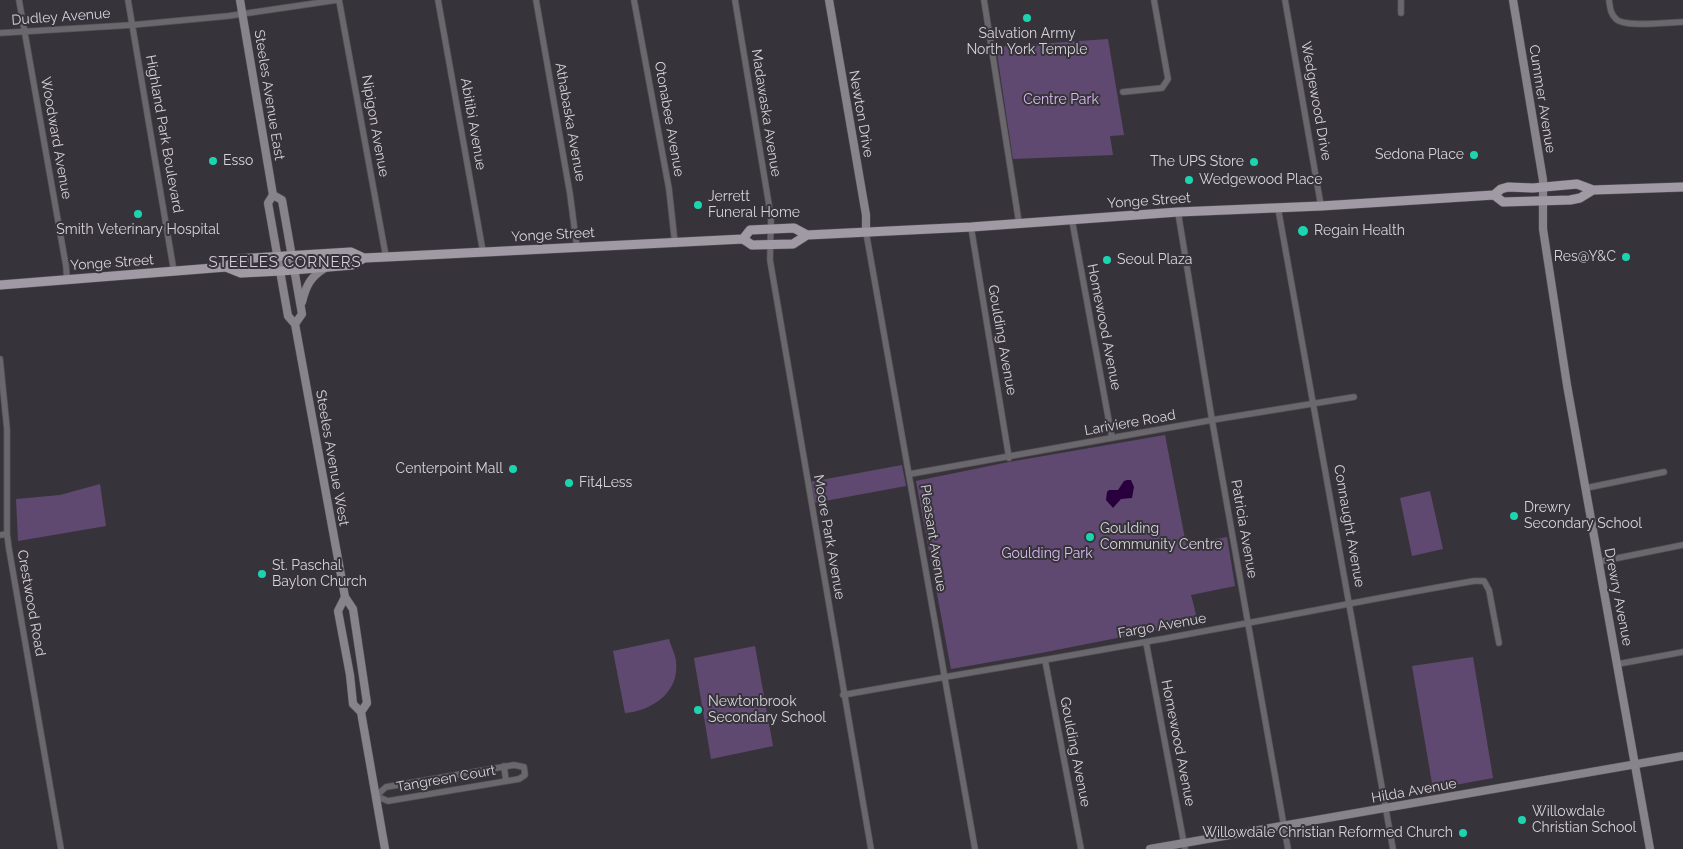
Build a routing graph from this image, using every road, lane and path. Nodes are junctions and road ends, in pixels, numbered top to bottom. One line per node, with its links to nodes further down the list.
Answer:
1 (20, 0): 20 (street, Woodward Avenue)
2 (128, 0): 19 (street, Highland Park Boulevard)
3 (240, 0): 17 (street, Steeles Avenue East)
4 (338, 0): 17 (street, Dudley Avenue); 44 (street, Nipigon Avenue)
5 (438, 0): 42 (street, Abitibi Avenue)
6 (536, 0): 41 (street, Athabaska Avenue)
7 (634, 0): 39 (street, Otonabee Avenue)
8 (735, 0): 35 (street, Madawaska Avenue)
9 (829, 0): 36 (street, Newton Drive)
10 (984, 0): 33 (street)
11 (1154, 0): 22 (street)
12 (1285, 0): 29 (street, Wedgewood Drive)
13 (1401, 0): 16 (street)
14 (1513, 0): 23 (street, Cummer Avenue)
15 (1609, 0): 18 (street)
16 (1401, 13)
17 (243, 14): 19 (street, Dudley Avenue); 26 (street, Steeles Avenue East)
18 (1683, 22)
19 (132, 25): 20 (street, Dudley Avenue); 51 (street, Highland Park Boulevard)
20 (25, 32): 21 (street, Dudley Avenue); 52 (street, Woodward Avenue)
21 (0, 33)
22 (1123, 92)
23 (1542, 187): 25 (main road, Yonge Street); 27 (main road, Yonge Street); 28 (street, Cummer Avenue)
24 (1683, 187): 25 (main road, Yonge Street)
25 (1593, 190): 28 (main road, Yonge Street)
26 (273, 195): 43 (street, Steeles Avenue East); 45 (street, Steeles Avenue East)
27 (1494, 195): 28 (main road, Yonge Street); 29 (main road, Yonge Street)
28 (1543, 202): 64 (street, Drewry Avenue)
29 (1321, 206): 30 (main road, Yonge Street)
30 (1278, 208): 31 (main road, Yonge Street); 58 (street, Connaught Avenue)
31 (1178, 212): 32 (main road, Yonge Street); 59 (street, Patricia Avenue)
32 (1072, 220): 33 (main road, Yonge Street); 60 (street, Homewood Avenue)
33 (1019, 223): 34 (main road, Yonge Street)
34 (970, 227): 36 (main road, Yonge Street); 61 (street, Goulding Avenue)
35 (771, 230): 37 (main road, Yonge Street); 38 (main road, Yonge Street); 40 (street, Moore Park Avenue)
36 (866, 232): 37 (main road, Yonge Street); 63 (street, Pleasant Avenue)
37 (807, 235): 40 (main road, Yonge Street)
38 (743, 239): 39 (main road, Yonge Street); 40 (main road, Yonge Street)
39 (675, 244): 41 (main road, Yonge Street)
40 (771, 244): 80 (street, Moore Park Avenue)
41 (577, 248): 42 (main road, Yonge Street)
42 (483, 252): 44 (main road, Yonge Street)
43 (291, 256): 45 (main road, Yonge Street); 46 (main road, Yonge Street); 49 (street, Steeles Avenue West)
44 (386, 257): 46 (main road, Yonge Street)
45 (278, 258): 47 (main road, Yonge Street); 50 (street, Steeles Avenue East)
46 (364, 258): 48 (main road, Yonge Street)
47 (226, 267): 50 (main road, Yonge Street); 51 (main road, Yonge Street)
48 (326, 267): 49 (main road, Yonge Street); 54 (street)
49 (294, 270): 50 (main road, Yonge Street); 54 (street, Steeles Avenue West)
50 (281, 271): 55 (street, Steeles Avenue West)
51 (174, 272): 52 (main road, Yonge Street)
52 (67, 280): 53 (main road, Yonge Street)
53 (0, 285)
54 (301, 306): 55 (street, Steeles Avenue West)
55 (295, 324): 69 (street, Steeles Avenue West)
56 (0, 359): 65 (street, Crestwood Road)
57 (1354, 397): 58 (street, Lariviere Road)
58 (1314, 403): 59 (street, Lariviere Road); 70 (street, Connaught Avenue)
59 (1212, 420): 60 (street, Lariviere Road); 71 (street, Patricia Avenue)
60 (1112, 438): 61 (street, Lariviere Road)
61 (1009, 458): 63 (street, Lariviere Road)
62 (1664, 472): 64 (street)
63 (910, 474): 79 (street, Pleasant Avenue)
64 (1586, 488): 68 (street, Drewry Avenue)
65 (8, 534): 66 (street); 90 (street, Crestwood Road)
66 (0, 535)
67 (1683, 545): 68 (street)
68 (1598, 562): 77 (street, Drewry Avenue)
69 (345, 596): 76 (street, Steeles Avenue West); 78 (street, Steeles Avenue West)
70 (1350, 603): 71 (street, Fargo Avenue); 73 (street, Fargo Avenue); 87 (street, Connaught Avenue)
71 (1248, 623): 72 (street, Fargo Avenue); 88 (street, Patricia Avenue)
72 (1146, 642): 75 (street, Fargo Avenue); 89 (street, Homewood Avenue)
73 (1499, 643)
74 (1683, 652): 77 (street)
75 (1045, 660): 79 (street, Fargo Avenue); 94 (street, Goulding Avenue)
76 (361, 663): 78 (street); 81 (street, Steeles Avenue West)
77 (1618, 664): 83 (street, Drewry Avenue)
78 (349, 666): 81 (street, Steeles Avenue West)
79 (944, 677): 80 (street, Fargo Avenue); 93 (street, Pleasant Avenue)
80 (844, 695): 92 (street, Moore Park Avenue)
81 (361, 712): 86 (street, Steeles Avenue West)
82 (1683, 756): 83 (street, Hilda Avenue)
83 (1635, 765): 87 (street, Hilda Avenue); 98 (street, Drewry Avenue)
84 (504, 766): 85 (street, Tangreen Court); 85 (street, Tangreen Court); 86 (street, Tangreen Court)
85 (506, 781): 86 (street, Tangreen Court)
86 (376, 796): 91 (street, Steeles Avenue West)
87 (1386, 808): 88 (street, Hilda Avenue); 97 (street, Connaught Avenue)
88 (1284, 826): 89 (street, Hilda Avenue); 96 (street, Patricia Avenue)
89 (1185, 846): 95 (street, Hilda Avenue)
90 (61, 849)
91 (385, 849)
92 (871, 849)
93 (975, 849)
94 (1081, 849)
95 (1150, 849)
96 (1288, 849)
97 (1393, 849)
98 (1650, 849)

